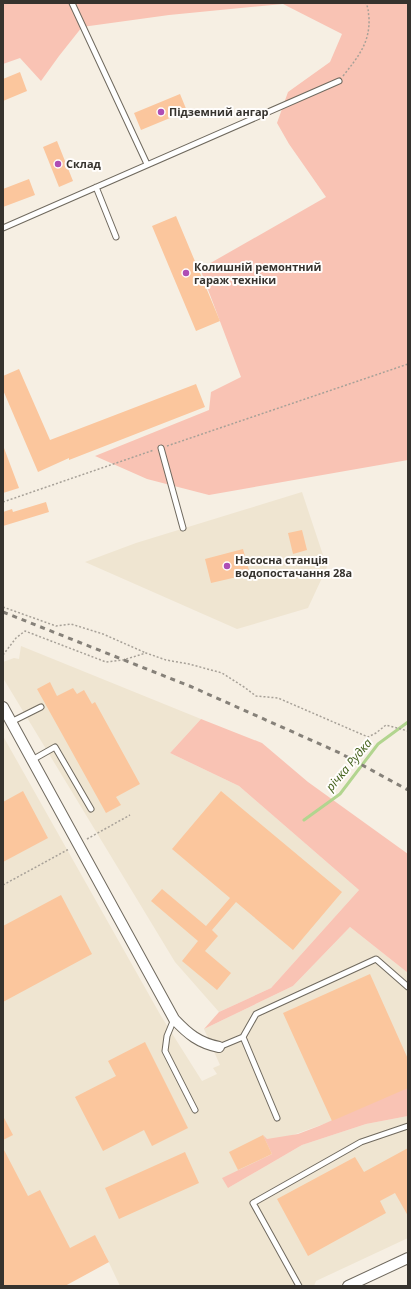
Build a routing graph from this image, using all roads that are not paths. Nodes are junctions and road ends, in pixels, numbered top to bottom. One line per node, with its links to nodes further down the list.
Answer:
1 (72, 3): 3 (lane)
2 (339, 81): 3 (lane)
3 (147, 164): 4 (lane)
4 (96, 186): 5 (lane); 6 (lane)
5 (3, 228)
6 (116, 237)
7 (161, 448): 8 (lane)
8 (183, 528)
9 (3, 707): 11 (street)
10 (40, 707): 11 (lane)
11 (12, 722): 12 (street)
12 (32, 760): 13 (lane); 15 (street)
13 (90, 809)
14 (408, 987): 16 (lane)
15 (174, 1019): 17 (street); 18 (lane)
16 (243, 1037): 17 (lane); 19 (lane)
17 (219, 1047)
18 (195, 1110)
19 (277, 1118)
20 (408, 1126): 22 (lane)
21 (408, 1258): 23 (street)
22 (299, 1286)
23 (348, 1286)

